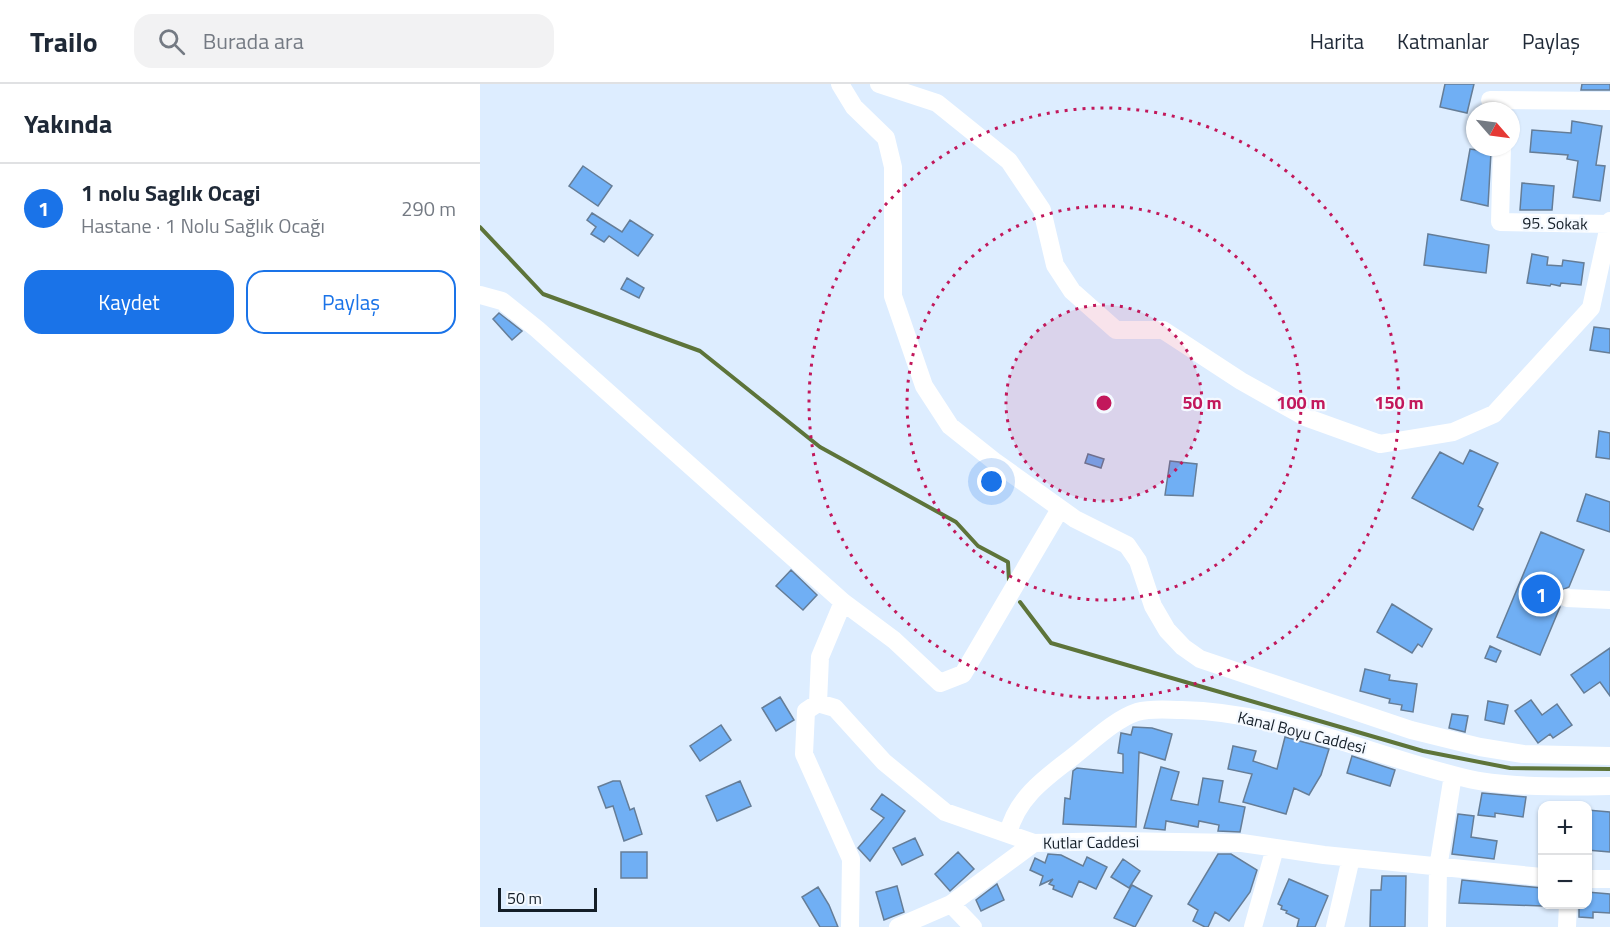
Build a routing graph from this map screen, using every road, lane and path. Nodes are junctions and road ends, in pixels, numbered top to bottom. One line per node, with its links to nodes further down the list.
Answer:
1 (840, 84): 9 (street, Kanal Boyu Caddesi)
2 (879, 84): 7 (street)
3 (1493, 98): 4 (street)
4 (1610, 101)
5 (1502, 156): 6 (street, 95. Sokak)
6 (1610, 223): 7 (street)
7 (1603, 291)
8 (480, 295): 12 (street)
9 (1060, 509): 12 (street); 14 (street, Kanal Boyu Caddesi)
10 (1568, 598): 11 (street)
11 (1610, 600)
12 (843, 602): 13 (street)
13 (819, 703): 17 (street, Kutlar Caddesi); 26 (street)
14 (1610, 756)
15 (1453, 775): 16 (street, Kanal Boyu Caddesi); 17 (street, Kanal Boyu Caddesi); 20 (street)
16 (1610, 786)
17 (1020, 839): 18 (street, Kutlar Caddesi); 24 (street)
18 (1275, 848): 19 (street, Kutlar Caddesi); 29 (street)
19 (1351, 858): 20 (street, Kutlar Caddesi); 30 (street)
20 (1438, 868): 21 (street, Kutlar Caddesi); 31 (street)
21 (1538, 877)
22 (1592, 879): 23 (street)
23 (1610, 879)
24 (951, 904): 27 (street); 28 (street)
25 (1568, 909): 32 (street)
26 (850, 927)
27 (898, 927)
28 (973, 927)
29 (1253, 927)
30 (1335, 927)
31 (1437, 927)
32 (1568, 927)

